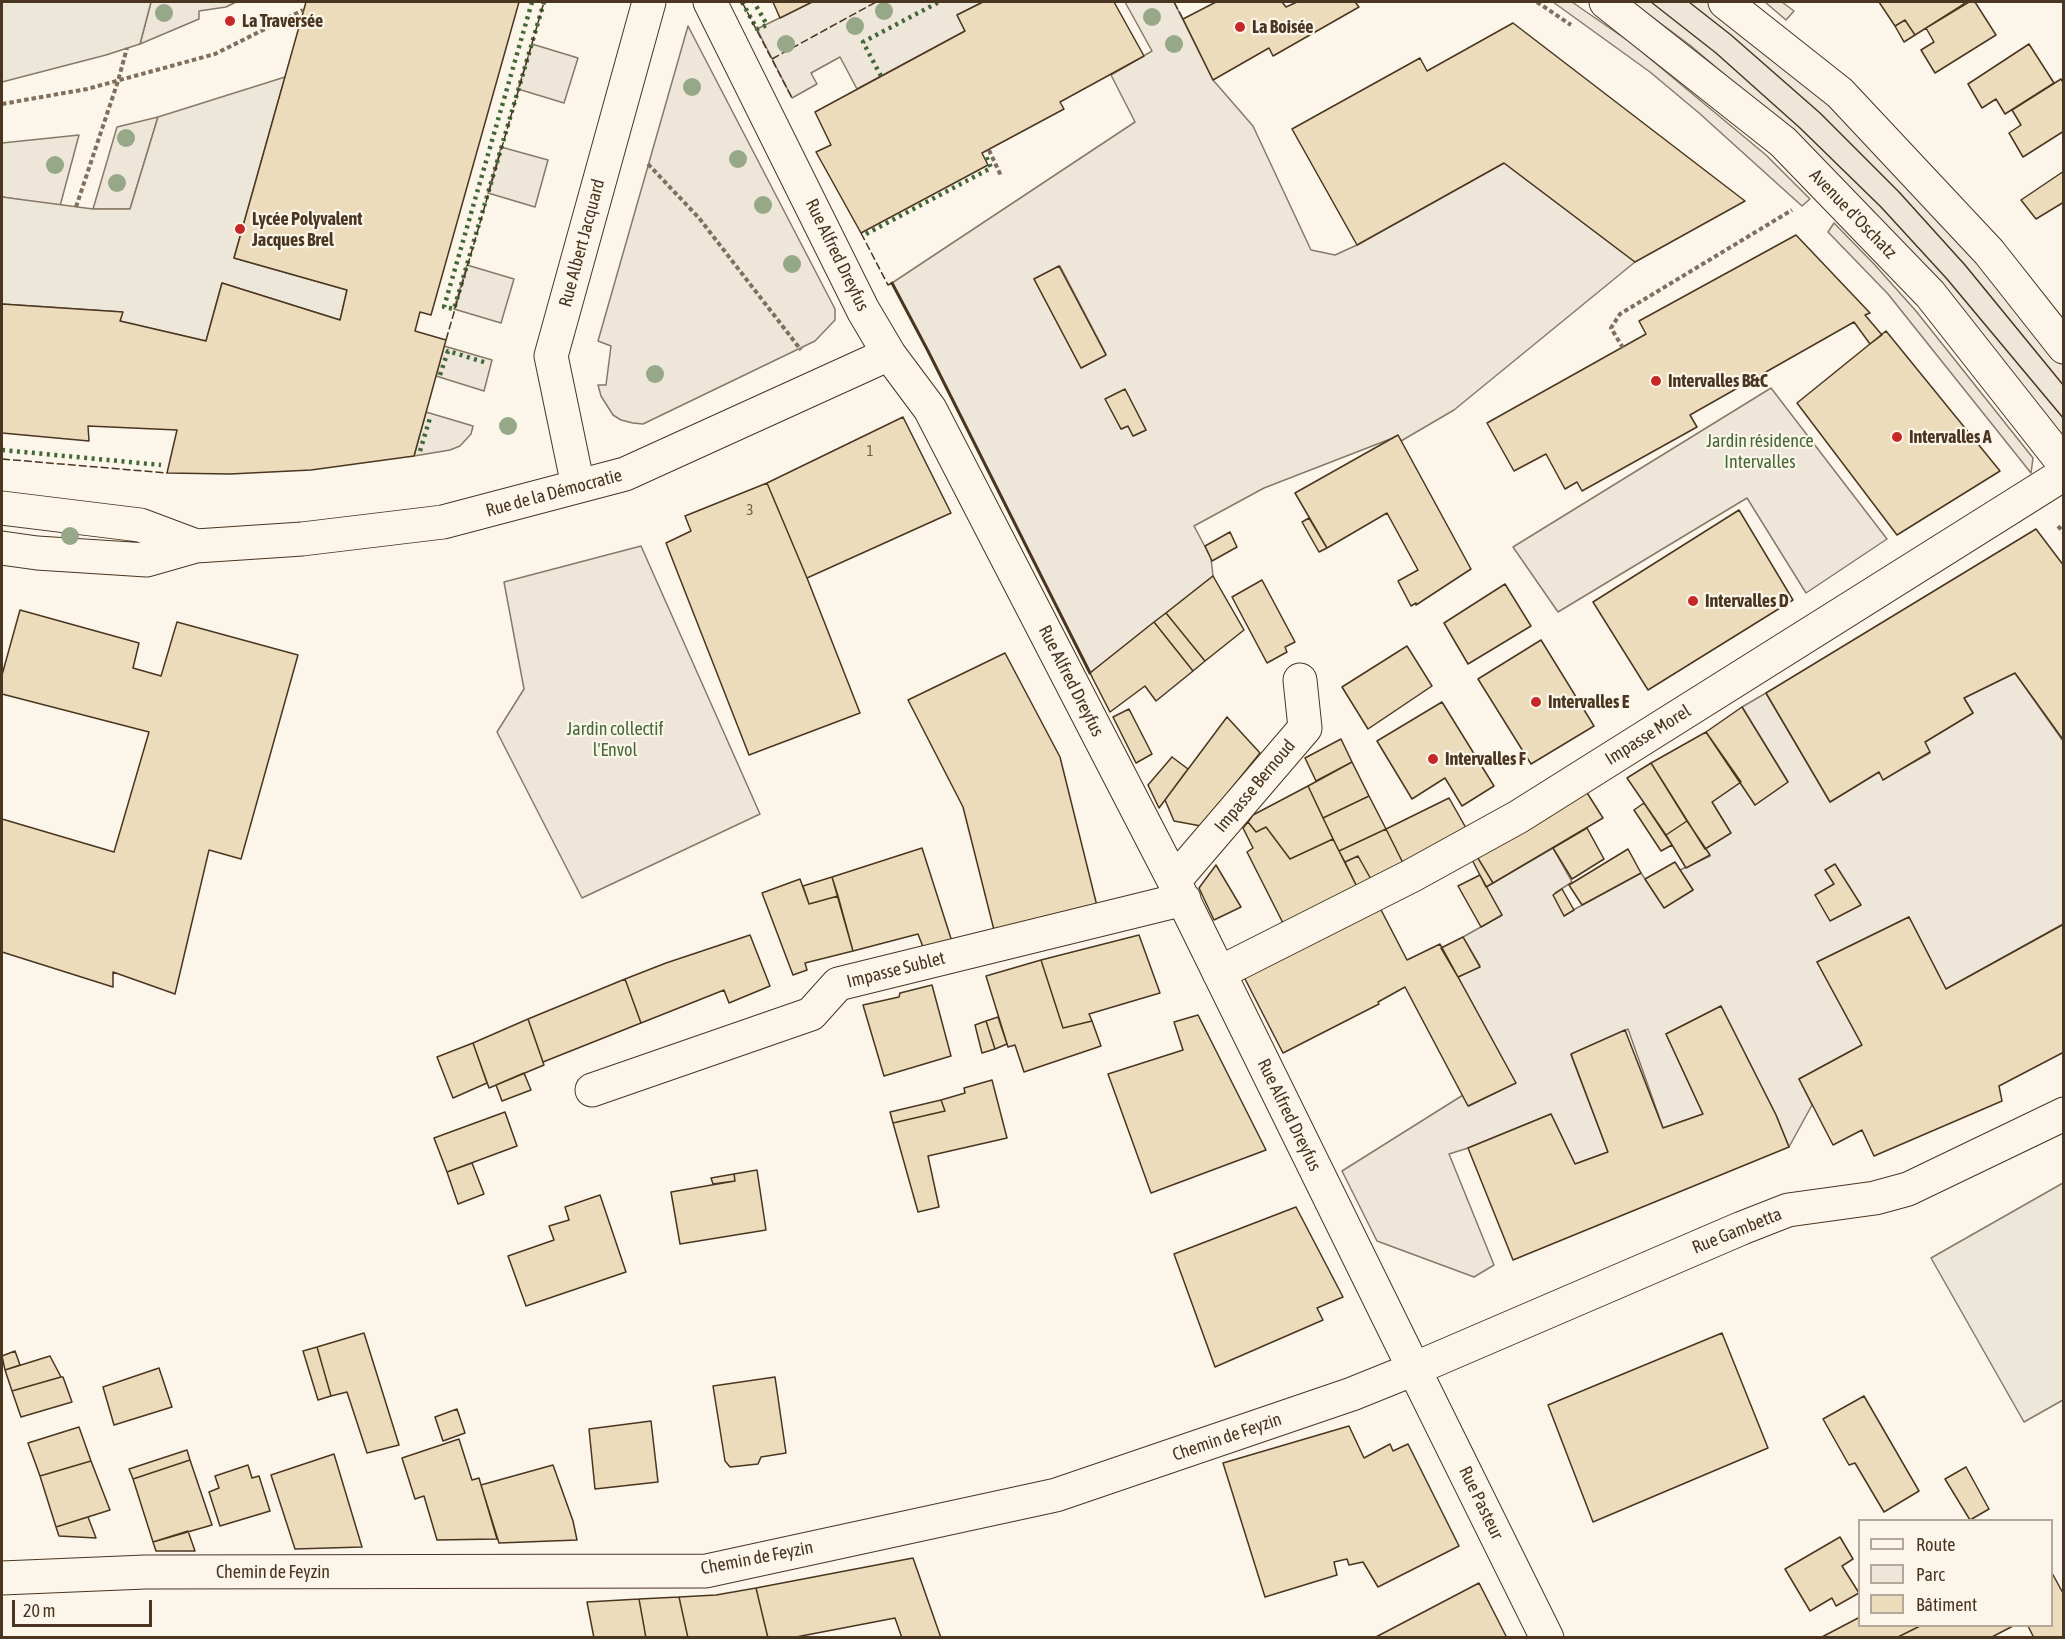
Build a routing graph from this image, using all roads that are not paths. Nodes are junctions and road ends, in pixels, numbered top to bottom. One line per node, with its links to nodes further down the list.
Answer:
1 (649, 2): 9 (street, Rue Albert Jacquard)
2 (710, 2): 6 (street, Rue Alfred Dreyfus)
3 (1606, 2): 7 (street, Avenue d'Oschatz)
4 (1725, 2): 5 (street)
5 (2064, 347)
6 (889, 354): 9 (street, Rue de la Démocratie); 14 (street, Rue Alfred Dreyfus)
7 (2064, 464)
8 (2064, 474): 15 (street, Impasse Morel)
9 (578, 486): 11 (street, Rue de la Démocratie)
10 (2, 508): 11 (street, Rue de la Démocratie)
11 (196, 546): 12 (street, Rue de la Démocratie)
12 (2, 548)
13 (1300, 680): 14 (street, Impasse Bernoud)
14 (1179, 890): 15 (street, Rue Alfred Dreyfus); 16 (street, Impasse Sublet)
15 (1219, 973): 18 (street, Rue Alfred Dreyfus)
16 (592, 1090)
17 (2064, 1114): 18 (street, Rue Gambetta)
18 (1414, 1369): 19 (street, Chemin de Feyzin); 20 (street, Rue Pasteur)
19 (2, 1578)
20 (1547, 1638)

